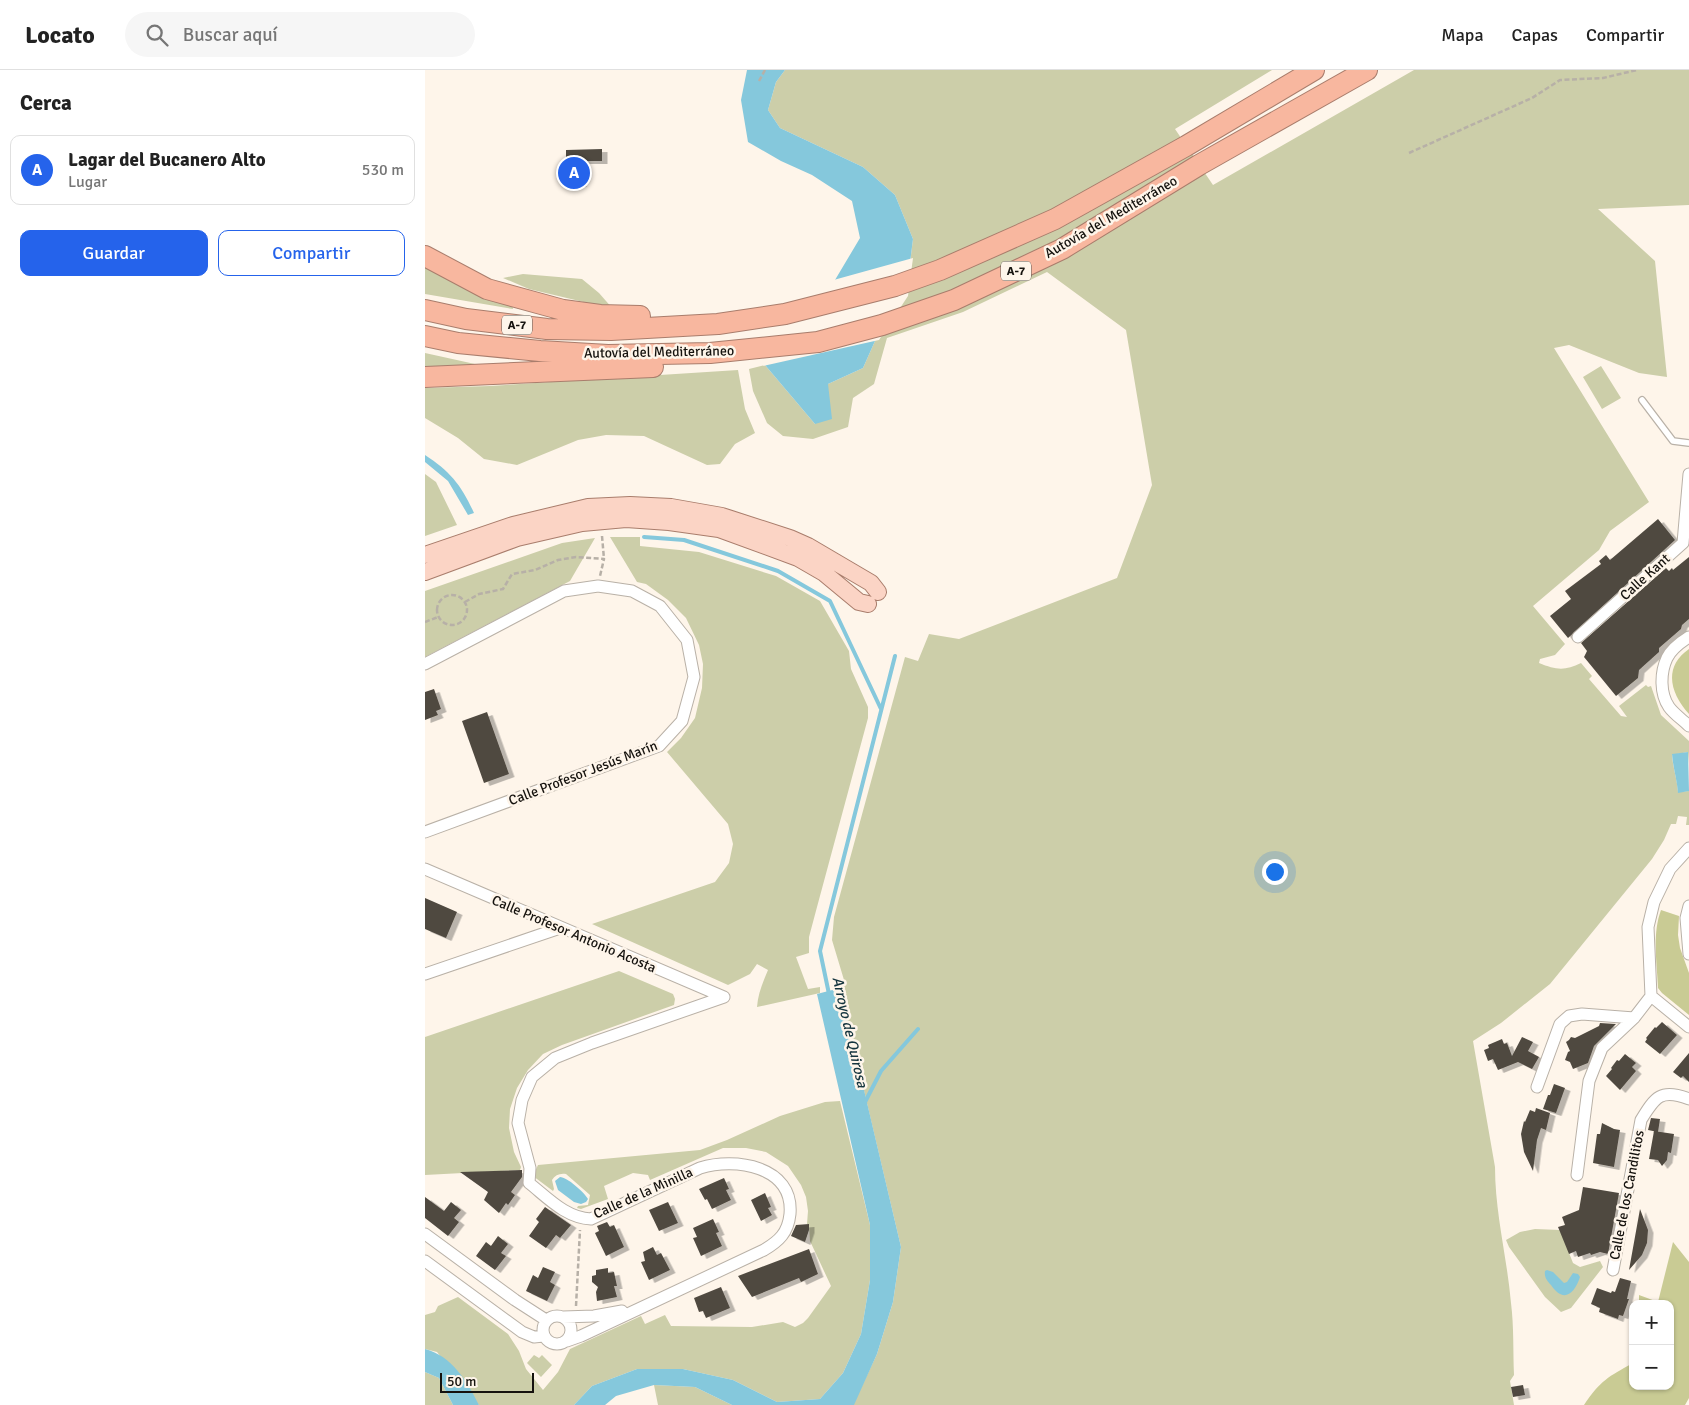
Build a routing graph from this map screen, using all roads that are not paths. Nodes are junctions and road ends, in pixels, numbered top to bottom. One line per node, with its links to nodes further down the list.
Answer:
1 (1314, 70): 5 (highway, Autovía del Mediterráneo / A-7)
2 (1367, 70): 7 (highway, Autovía del Mediterráneo / A-7)
3 (425, 256): 5 (highway)
4 (425, 310): 5 (highway, Autovía del Mediterráneo / A-7)
5 (612, 323)
6 (425, 336): 7 (highway, Autovía del Mediterráneo / A-7)
7 (608, 363): 8 (highway)
8 (425, 377)
9 (1642, 400): 10 (lane)
10 (1689, 443)
11 (1689, 474): 14 (street, Calle Kant)
12 (425, 556): 13 (main road)
13 (425, 572)
14 (1578, 637)
15 (1689, 637): 17 (street)
16 (425, 664): 18 (street, Calle Profesor Jesús Marín)
17 (1689, 726)
18 (425, 832)
19 (1689, 848): 25 (street)
20 (425, 869): 22 (street, Calle Profesor Antonio Acosta)
21 (1689, 906): 23 (street)
22 (560, 928): 24 (street); 26 (street, Calle Profesor Antonio Acosta)
23 (1689, 954)
24 (425, 974)
25 (1651, 996): 27 (street); 28 (street)
26 (724, 997): 35 (street, Calle de la Minilla)
27 (1634, 1018): 29 (street); 31 (street)
28 (1689, 1027)
29 (1537, 1087)
30 (1689, 1098): 34 (street, Calle de los Candilitos)
31 (1577, 1175)
32 (425, 1234): 37 (street)
33 (425, 1261): 38 (street)
34 (1613, 1270)
35 (645, 1305): 36 (street, Calle de la Minilla); 39 (street, Calle de la Minilla)
36 (563, 1317): 37 (street); 39 (street)
37 (546, 1320): 38 (street)
38 (543, 1336): 39 (street)
39 (567, 1341)

